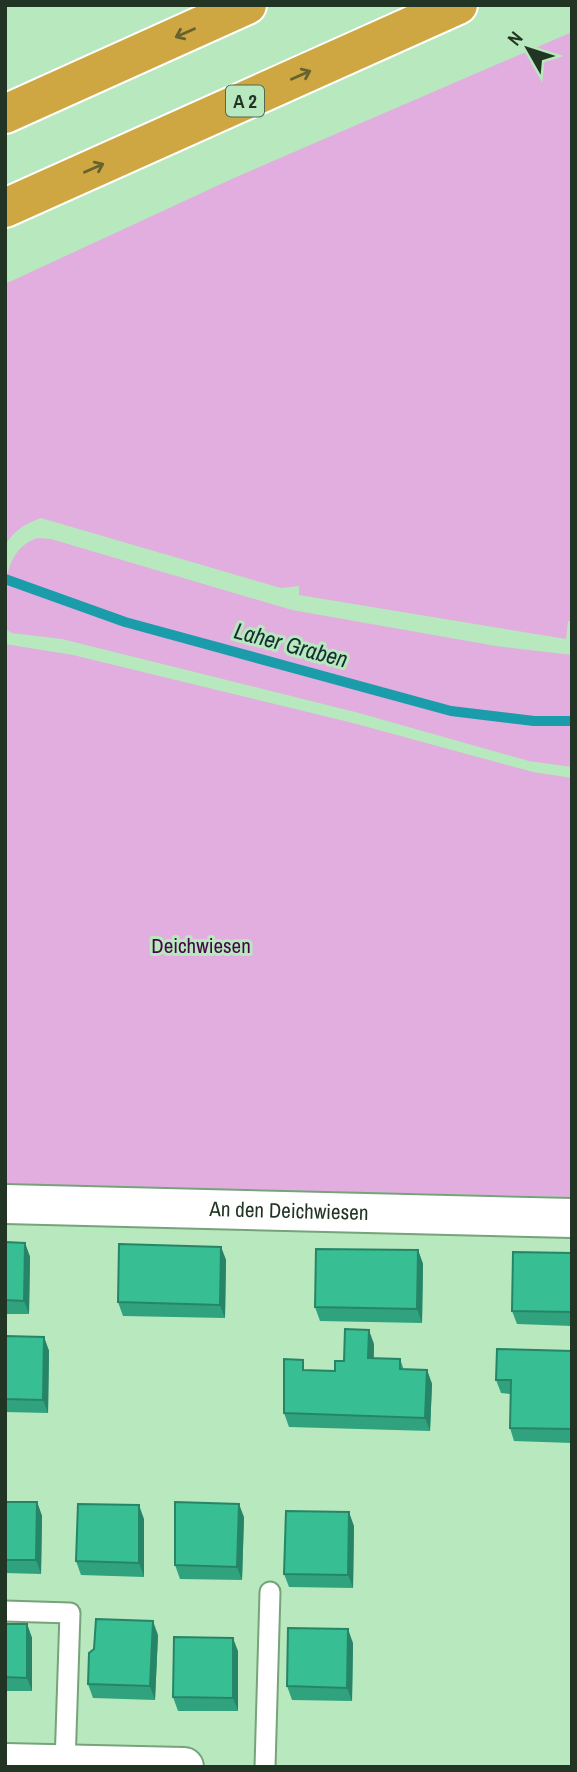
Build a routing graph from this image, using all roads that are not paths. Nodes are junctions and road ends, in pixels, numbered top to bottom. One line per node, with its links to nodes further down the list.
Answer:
1 (247, 5): 3 (highway, one-way to 3)
2 (458, 5): 4 (highway, A 2, one-way to 2)
3 (5, 114)
4 (5, 208)
5 (5, 1204): 6 (street, An den Deichwiesen)
6 (572, 1218)
7 (270, 1592): 12 (lane)
8 (5, 1611): 10 (lane)
9 (5, 1763): 10 (street)
10 (65, 1764): 11 (street)
11 (184, 1767)
12 (265, 1767)

